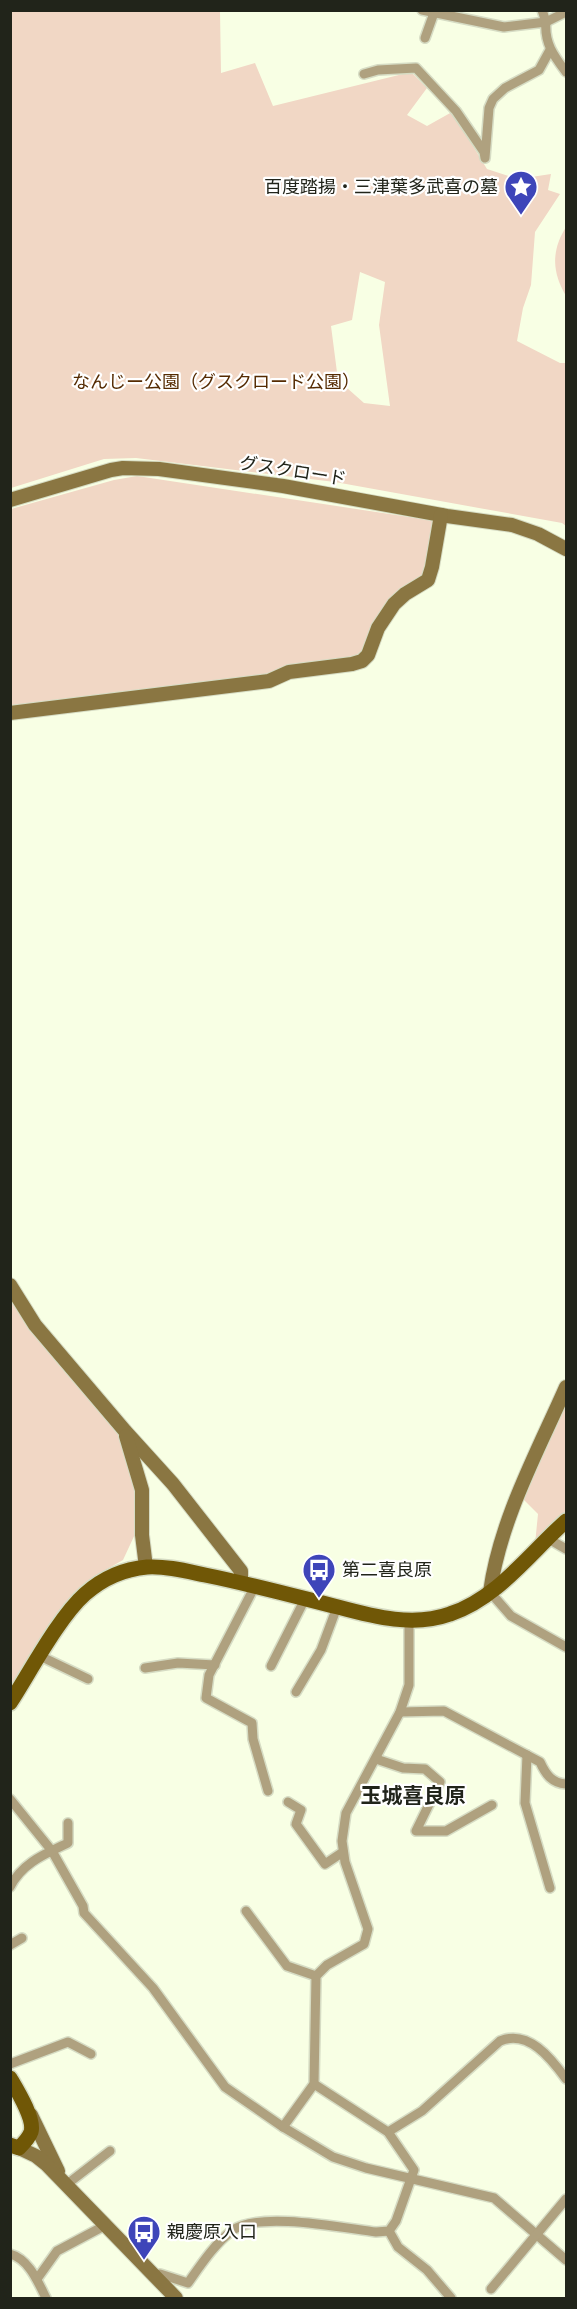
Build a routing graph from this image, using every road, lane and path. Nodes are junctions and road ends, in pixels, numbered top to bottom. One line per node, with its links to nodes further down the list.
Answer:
1 (422, 10): 3 (street)
2 (542, 10): 5 (street)
3 (435, 12): 5 (street); 6 (street)
4 (567, 12): 5 (street)
5 (546, 22): 7 (street)
6 (425, 38)
7 (550, 51): 8 (street); 9 (street)
8 (567, 72)
9 (363, 74)
10 (10, 500): 11 (street, グスクロード)
11 (441, 515): 12 (street, グスクロード); 13 (street)
12 (567, 549)
13 (10, 713)
14 (10, 1285): 16 (street)
15 (567, 1387): 22 (street)
16 (125, 1431): 20 (street); 21 (street)
17 (567, 1521): 18 (main road)
18 (546, 1538): 19 (street); 22 (main road)
19 (567, 1549)
20 (146, 1567): 21 (main road); 27 (main road)
21 (248, 1584): 23 (main road); 28 (street)
22 (490, 1592): 25 (main road); 26 (street)
23 (305, 1599): 24 (main road); 29 (street)
24 (337, 1607): 25 (main road); 32 (street)
25 (409, 1620): 34 (street)
26 (567, 1647)
27 (40, 1656): 31 (street); 33 (main road)
28 (215, 1665): 30 (street); 38 (street)
29 (271, 1666)
30 (145, 1668)
31 (88, 1679)
32 (296, 1692)
33 (10, 1703)
34 (400, 1712): 35 (street); 36 (street)
35 (527, 1755): 37 (street); 46 (street)
36 (376, 1759): 41 (street); 44 (street)
37 (567, 1784)
38 (268, 1791)
39 (10, 1799): 43 (street)
40 (288, 1802): 44 (street)
41 (492, 1804)
42 (68, 1823): 43 (street)
43 (52, 1851): 45 (street); 57 (street)
44 (343, 1852): 50 (street)
45 (10, 1887)
46 (550, 1888)
47 (246, 1911): 50 (street)
48 (22, 1938): 49 (street)
49 (10, 1945)
50 (316, 1977): 55 (street)
51 (91, 2054): 52 (street)
52 (10, 2064)
53 (10, 2078): 56 (main road)
54 (567, 2079): 58 (street)
55 (314, 2084): 57 (street); 58 (street)
56 (25, 2106): 59 (main road); 62 (street)
57 (283, 2127): 61 (street)
58 (388, 2132): 61 (street)
59 (15, 2147): 62 (street)
60 (110, 2151): 62 (street)
61 (412, 2179): 65 (street); 66 (street)
62 (63, 2182): 64 (street)
63 (567, 2199): 66 (street)
64 (104, 2226): 69 (street); 70 (street)
65 (389, 2231): 69 (street); 74 (street)
66 (536, 2235): 68 (street); 71 (street)
67 (10, 2254): 70 (street)
68 (567, 2260)
69 (153, 2277): 73 (street)
70 (37, 2279): 72 (street)
71 (491, 2289)
72 (46, 2298)
73 (176, 2298)
74 (452, 2298)

